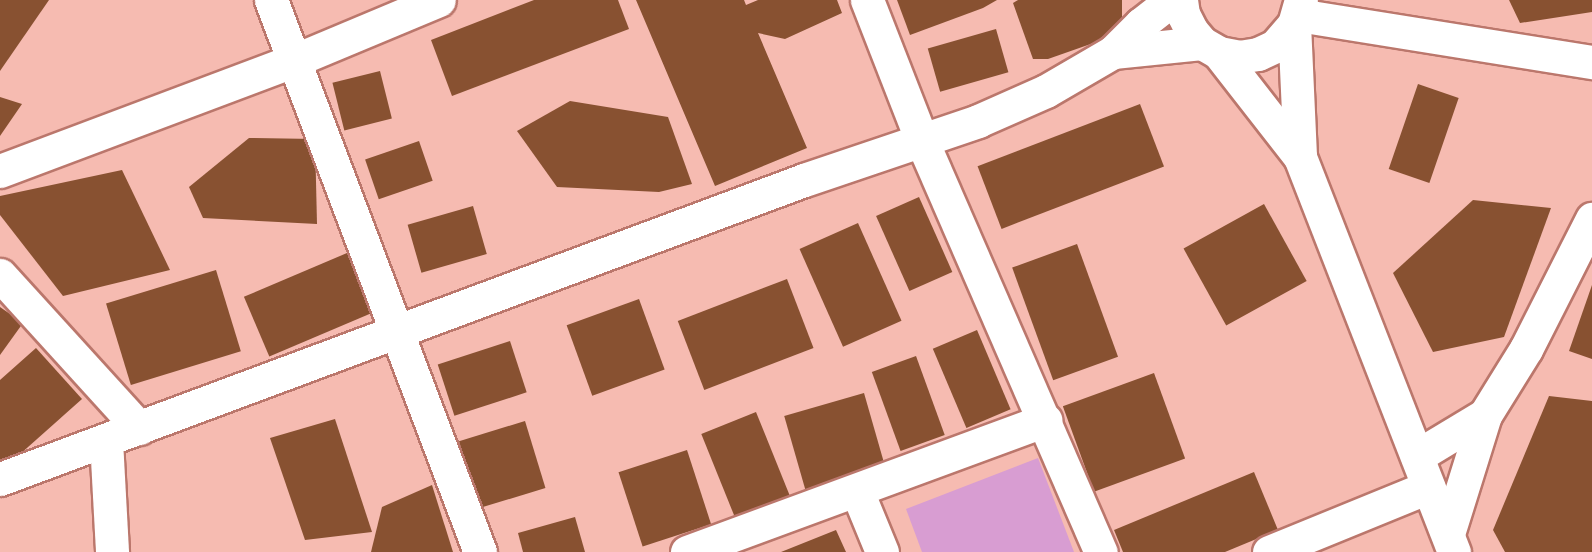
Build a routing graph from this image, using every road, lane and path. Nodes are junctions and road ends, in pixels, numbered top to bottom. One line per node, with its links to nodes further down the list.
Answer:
1 (271, 0): 9 (street)
2 (439, 0): 9 (street)
3 (867, 0): 11 (street)
4 (1172, 0): 8 (street)
5 (1181, 0): 7 (street)
6 (1298, 13): 7 (street); 10 (street); 12 (street)
7 (1211, 48): 8 (street); 12 (street)
8 (1113, 52): 11 (street)
9 (293, 61): 13 (street); 16 (street)
10 (1592, 62)
11 (922, 141): 16 (street); 18 (street)
12 (1300, 157): 21 (street)
13 (0, 171)
14 (1592, 219): 17 (street)
15 (0, 275): 19 (street)
16 (396, 330): 19 (street); 27 (street)
17 (1485, 415): 21 (street); 25 (street)
18 (1046, 420): 24 (street); 30 (street)
19 (139, 428): 20 (street)
20 (106, 440): 22 (street); 26 (street)
21 (1417, 456): 23 (street)
22 (0, 479)
23 (1428, 487): 25 (street); 31 (street)
24 (857, 491): 28 (street); 29 (street)
25 (1451, 543)
26 (112, 552)
27 (480, 552)
28 (687, 552)
29 (882, 552)
30 (1101, 552)
31 (1269, 552)

